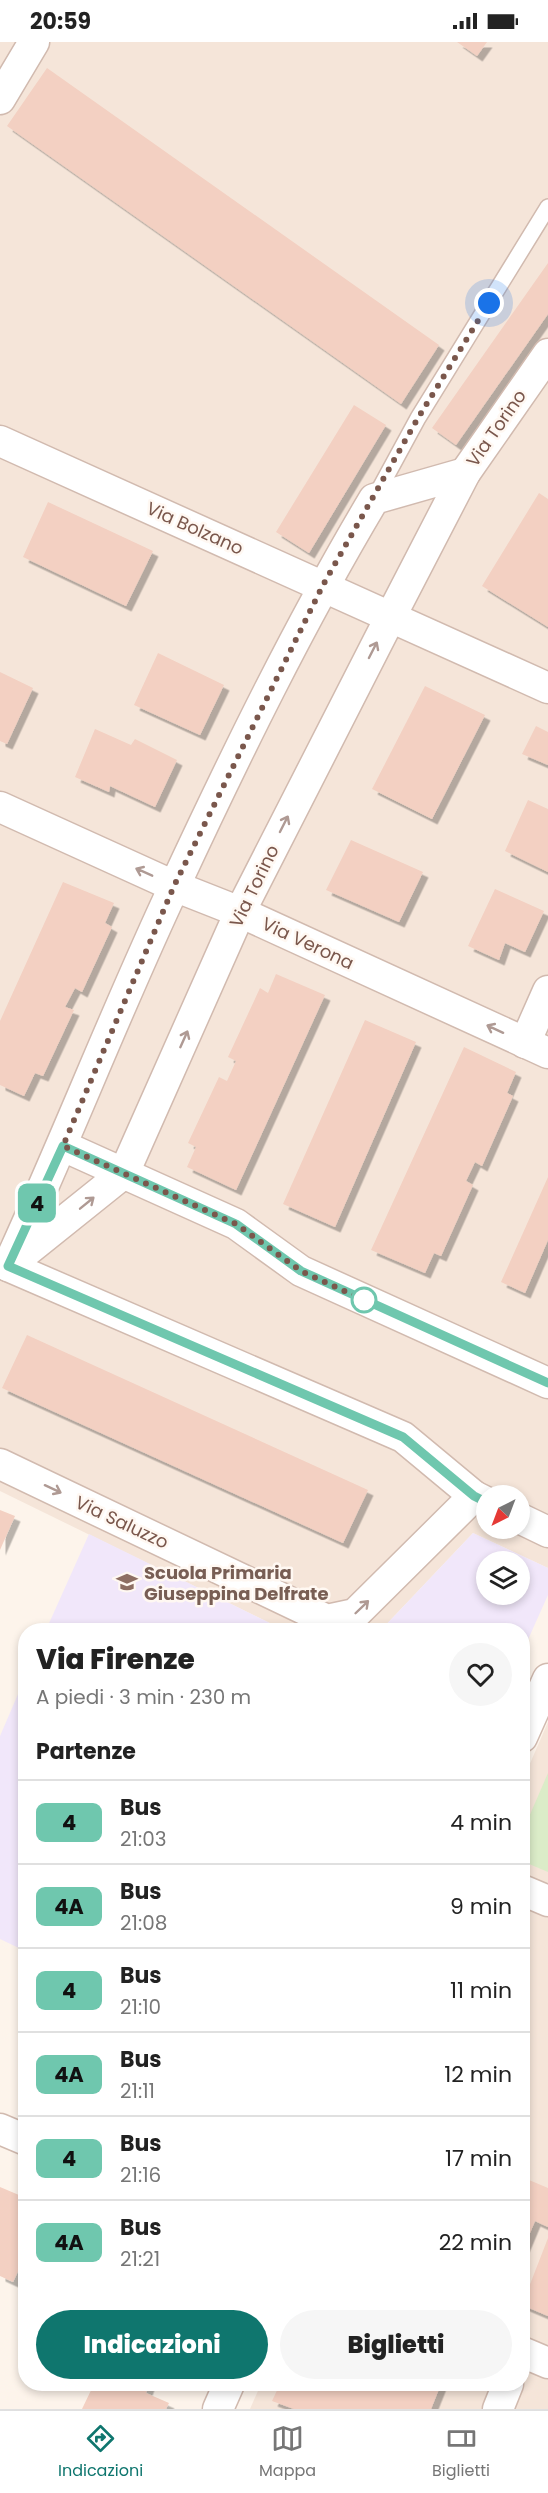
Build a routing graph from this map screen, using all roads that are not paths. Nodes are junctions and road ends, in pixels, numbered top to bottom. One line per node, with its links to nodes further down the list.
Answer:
1 (34, 42): 2 (street)
2 (0, 99)
3 (548, 207): 7 (lane)
4 (548, 354): 6 (street, Via Torino)
5 (0, 441): 8 (street, Via Bolzano)
6 (465, 473): 7 (street, Via Torino); 9 (street, Via Torino)
7 (374, 499): 8 (street)
8 (323, 585): 9 (street, Via Bolzano); 12 (street)
9 (391, 616): 10 (street, Via Bolzano); 13 (street, Via Torino, one-way to 9)
10 (548, 688)
11 (0, 807): 12 (street, Via Verona, one-way to 11)
12 (174, 886): 13 (street, Via Verona); 16 (street)
13 (240, 912): 15 (street, Via Verona, one-way to 13); 17 (street, Via Torino, one-way to 13)
14 (548, 992): 15 (street)
15 (537, 1048)
16 (63, 1146): 17 (street); 18 (street)
17 (124, 1173): 18 (street, Via Torino, one-way to 17); 19 (street)
18 (3, 1270): 21 (street)
19 (548, 1383)
20 (0, 1464): 22 (street, Via Saluzzo, one-way to 22)
21 (476, 1496)
22 (476, 1503)
23 (530, 1523): 24 (street)
24 (548, 1532)
25 (548, 1679): 26 (street)
26 (530, 1719)
27 (530, 1893): 28 (street)
28 (548, 1901)
29 (0, 2129): 30 (street)
30 (18, 2137)
31 (530, 2355): 32 (street)
32 (548, 2362)
33 (227, 2391): 35 (street)
34 (505, 2391): 36 (street)
35 (218, 2409)
36 (498, 2409)

